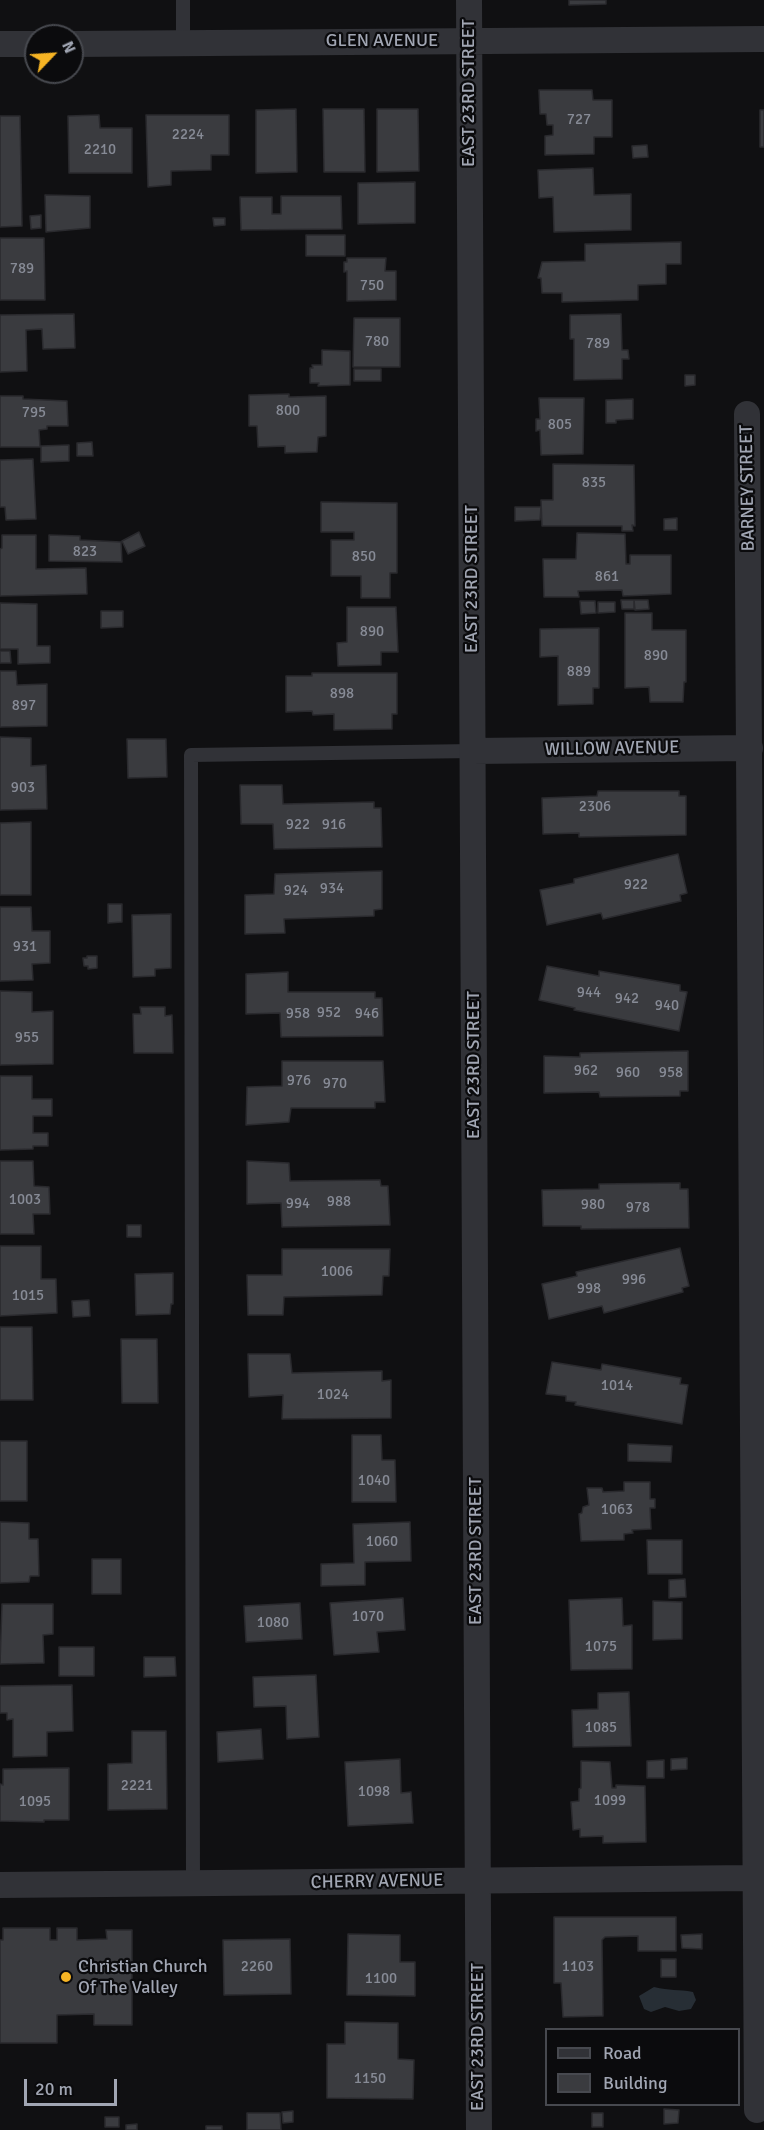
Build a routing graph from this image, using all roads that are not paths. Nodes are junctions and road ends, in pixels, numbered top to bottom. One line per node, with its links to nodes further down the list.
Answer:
1 (183, 0): 5 (lane)
2 (469, 0): 4 (street, EAST 23RD STREET)
3 (764, 39): 4 (street, GLEN AVENUE)
4 (469, 41): 5 (street, GLEN AVENUE); 11 (street, EAST 23RD STREET)
5 (183, 43): 8 (street, GLEN AVENUE)
6 (0, 44): 7 (street)
7 (24, 44)
8 (84, 44)
9 (747, 414): 10 (street, BARNEY STREET)
10 (757, 747): 11 (street, WILLOW AVENUE); 12 (street, BARNEY STREET)
11 (473, 751): 13 (street, EAST 23RD STREET); 14 (lane)
12 (754, 1878): 13 (street, CHERRY AVENUE); 16 (street, BARNEY STREET)
13 (477, 1881): 14 (street, CHERRY AVENUE); 17 (street, EAST 23RD STREET)
14 (193, 1884): 15 (street, CHERRY AVENUE)
15 (0, 1886)
16 (757, 2110)
17 (479, 2130)

